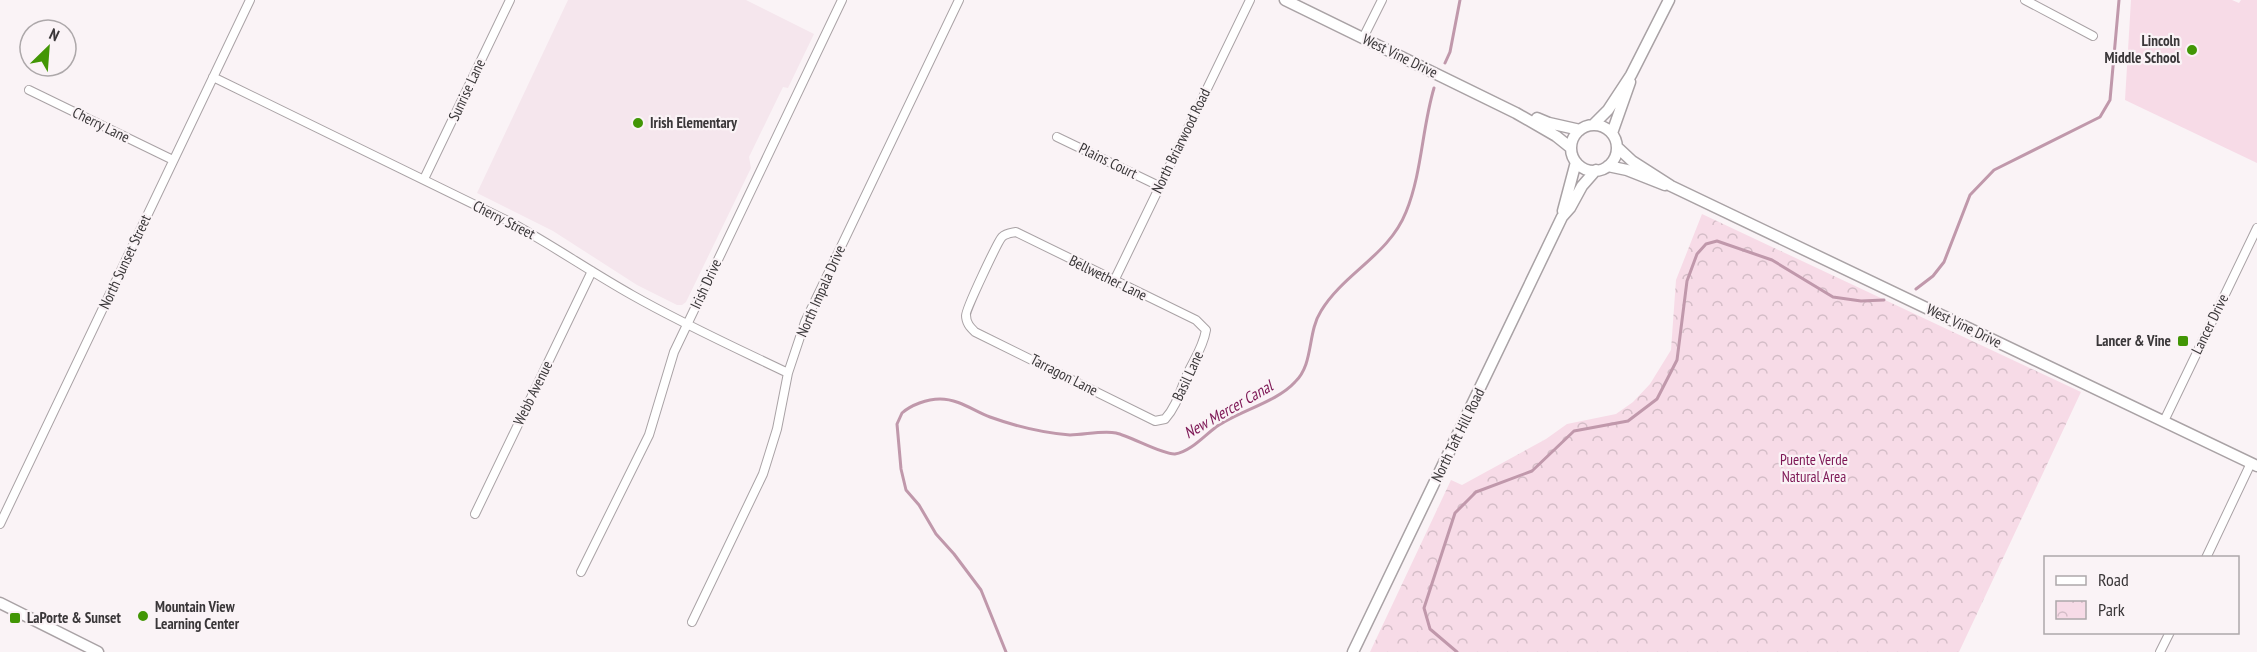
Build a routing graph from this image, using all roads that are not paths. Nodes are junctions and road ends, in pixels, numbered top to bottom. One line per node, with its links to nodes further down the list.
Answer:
1 (250, 0): 13 (street, North Sunset Street)
2 (510, 0): 26 (street, Sunrise Lane)
3 (842, 0): 34 (street, Irish Drive)
4 (959, 0): 36 (street, North Impala Drive)
5 (1250, 0): 27 (street, North Briarwood Road)
6 (1285, 0): 11 (street, West Vine Drive)
7 (1382, 0): 11 (street)
8 (1669, 0): 12 (street)
9 (2025, 0): 10 (street)
10 (2093, 36)
11 (1363, 38): 15 (street, West Vine Drive)
12 (1631, 75): 16 (street); 18 (street)
13 (213, 77): 22 (street, North Sunset Street); 26 (street, Cherry Street)
14 (29, 90): 22 (street, Cherry Lane)
15 (1516, 113): 17 (street, West Vine Drive); 21 (street, West Vine Drive)
16 (1593, 125): 17 (street); 18 (street)
17 (1580, 130): 21 (street)
18 (1612, 133): 20 (street)
19 (1057, 137): 27 (street, Plains Court)
20 (1617, 147): 24 (street); 28 (street, West Vine Drive)
21 (1571, 148): 23 (street)
22 (173, 160): 41 (street, North Sunset Street)
23 (1576, 162): 25 (street); 29 (street, North Taft Hill Road)
24 (1608, 166): 25 (street); 28 (street, West Vine Drive)
25 (1596, 170): 29 (street, North Taft Hill Road)
26 (424, 179): 31 (street, Cherry Street)
27 (1159, 186): 32 (street, North Briarwood Road)
28 (1671, 186): 38 (street, West Vine Drive)
29 (1562, 217): 48 (street, North Taft Hill Road)
30 (2257, 228): 38 (street, Lancer Drive)
31 (591, 271): 34 (street, Cherry Street); 40 (street, Webb Avenue)
32 (1114, 281): 33 (street, Bellwether Lane); 35 (street, Bellwether Lane)
33 (967, 322): 37 (street, Tarragon Lane)
34 (687, 324): 36 (street, Cherry Street); 43 (street, Irish Drive)
35 (1206, 330): 37 (street, Basil Lane)
36 (789, 373): 45 (street, North Impala Drive)
37 (1165, 419)
38 (2164, 422): 39 (street, West Vine Drive)
39 (2254, 464): 42 (street)
40 (475, 514)
41 (0, 524)
42 (2207, 556)
43 (581, 572)
44 (0, 603): 47 (street)
45 (692, 622)
46 (2169, 634): 49 (street)
47 (98, 652)
48 (1353, 652)
49 (2160, 652)

